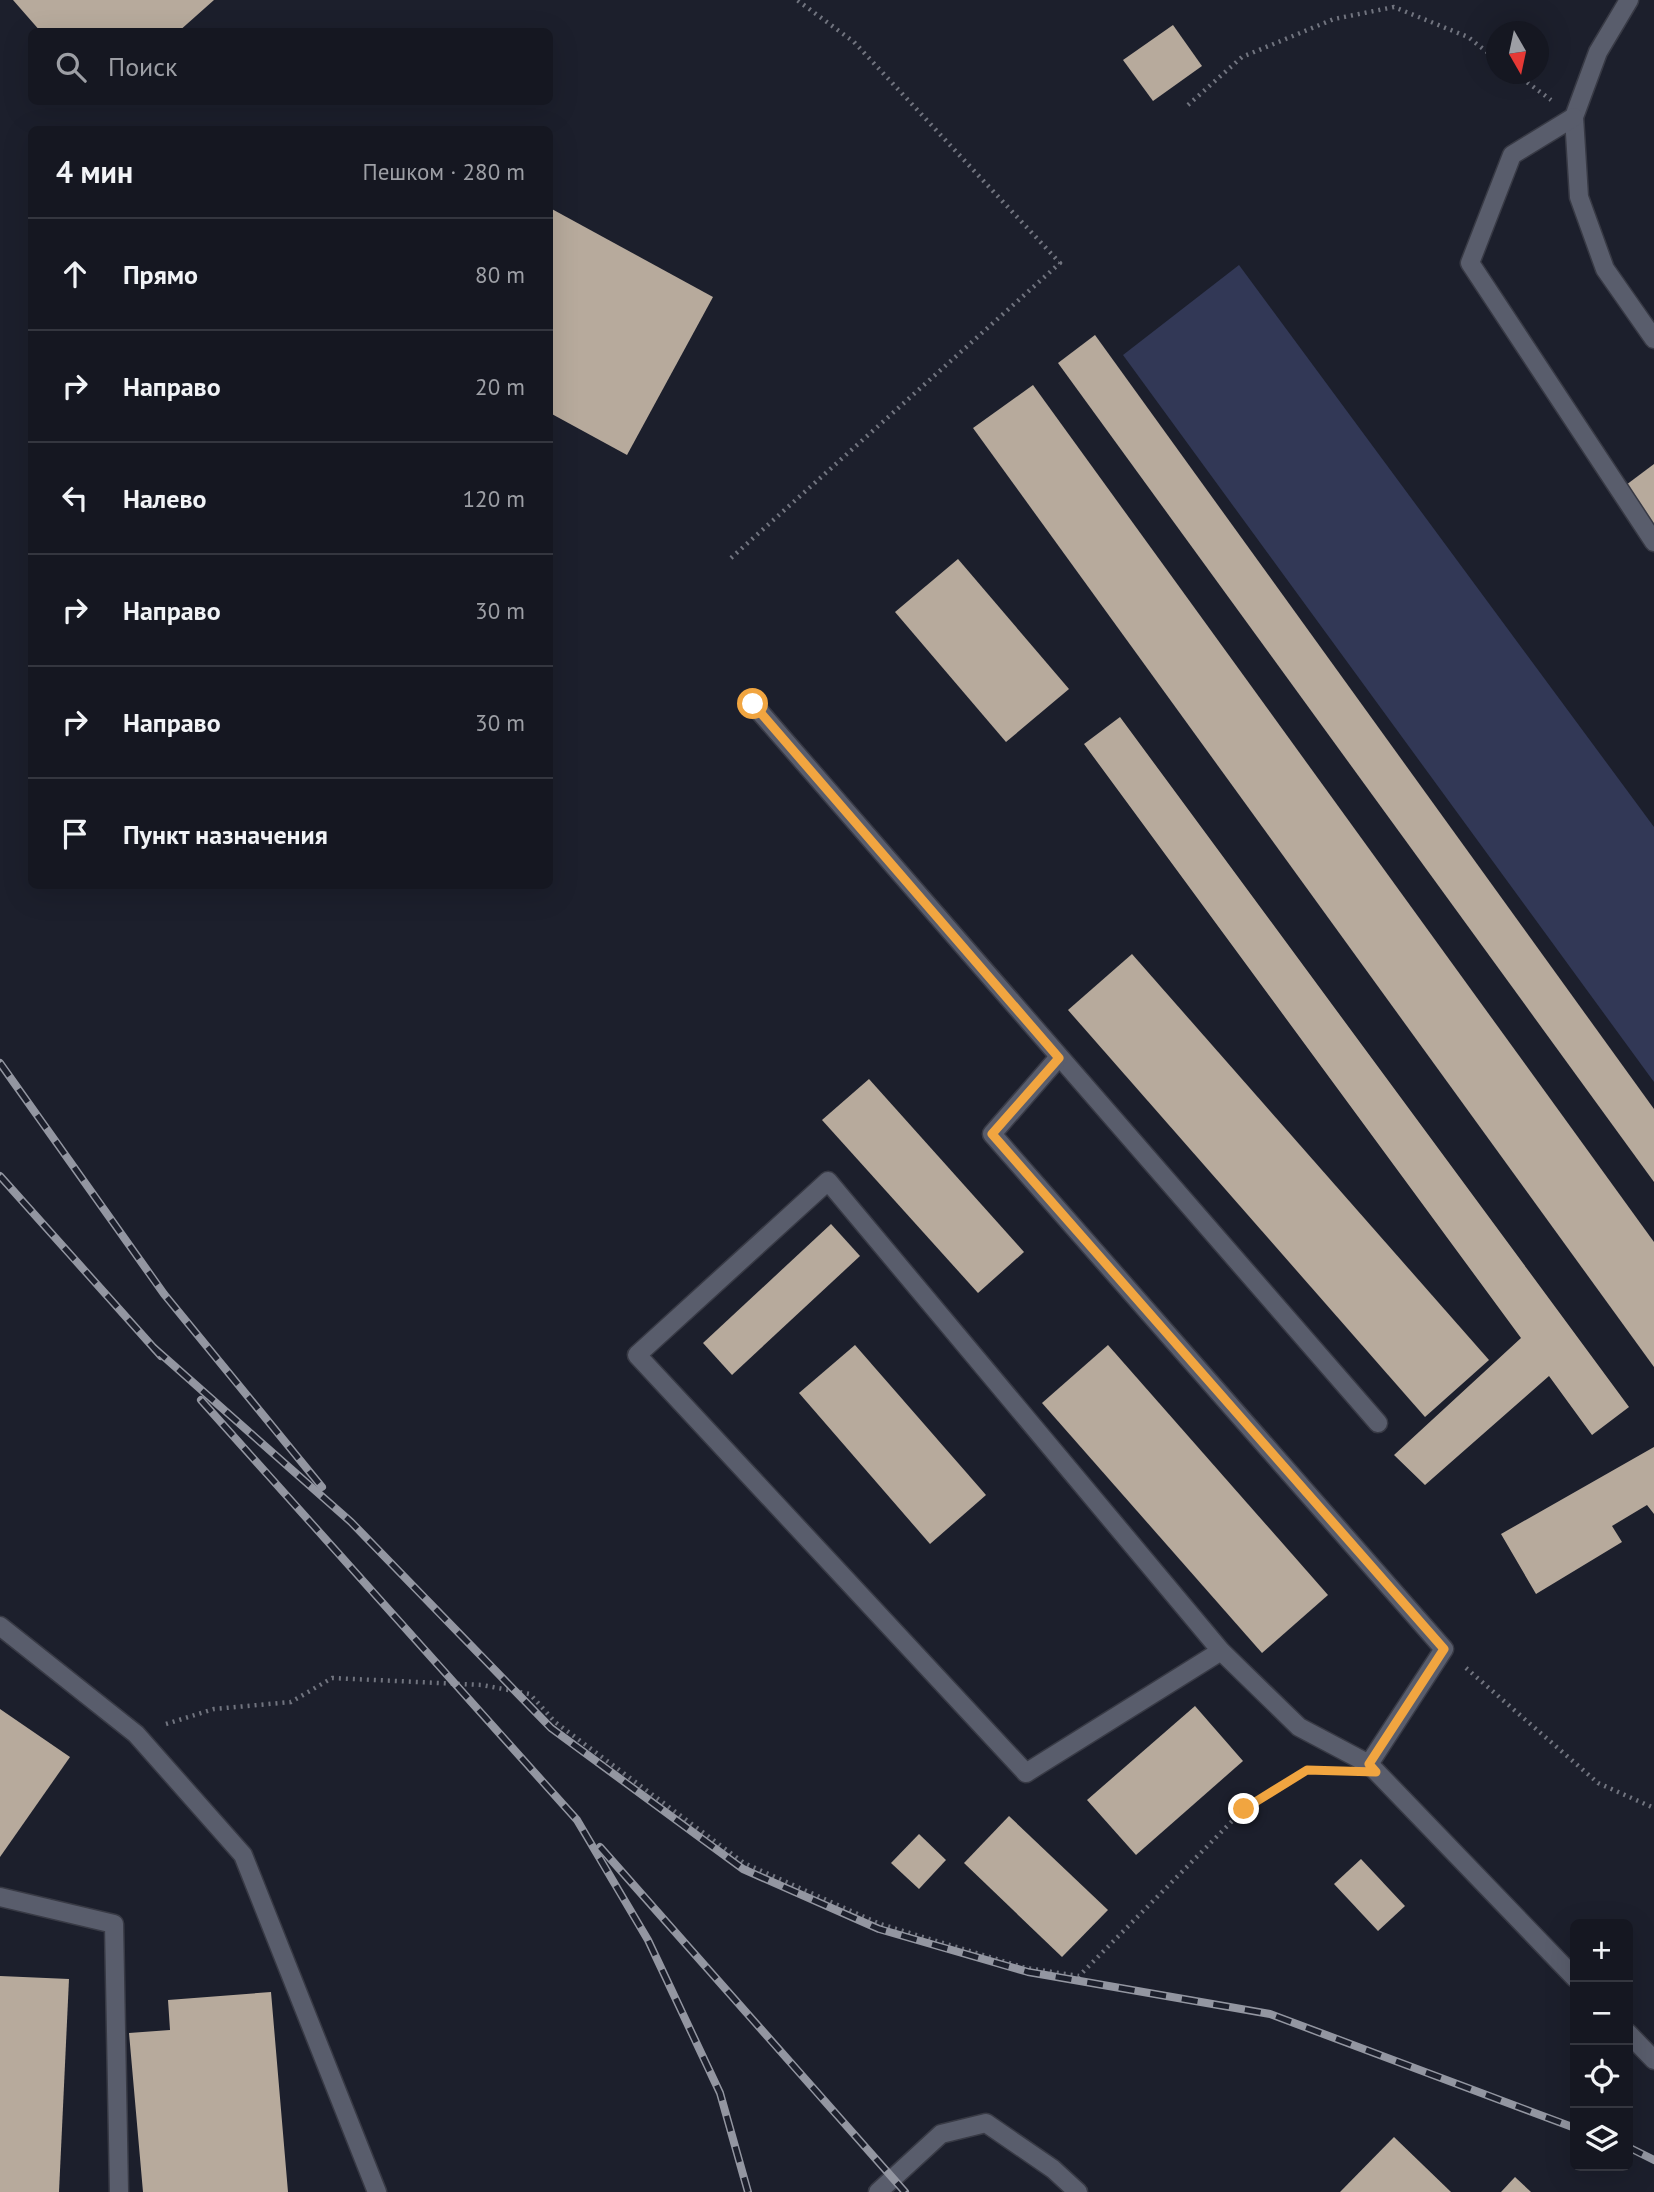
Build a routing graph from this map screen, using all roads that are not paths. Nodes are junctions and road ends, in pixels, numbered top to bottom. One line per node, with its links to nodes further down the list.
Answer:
1 (1629, 0): 2 (street)
2 (1574, 117): 3 (street); 4 (street)
3 (1654, 339)
4 (1654, 542)
5 (753, 704): 6 (street)
6 (1059, 1058): 7 (street); 10 (street)
7 (1378, 1423)
8 (0, 1626): 16 (street)
9 (1221, 1651): 9 (street); 10 (street)
10 (1369, 1764): 12 (street)
11 (0, 1897): 15 (street)
12 (1570, 1973)
13 (1633, 2038): 14 (street)
14 (1654, 2060)
15 (119, 2192)
16 (377, 2192)
17 (878, 2192): 18 (street)
18 (1078, 2192)

